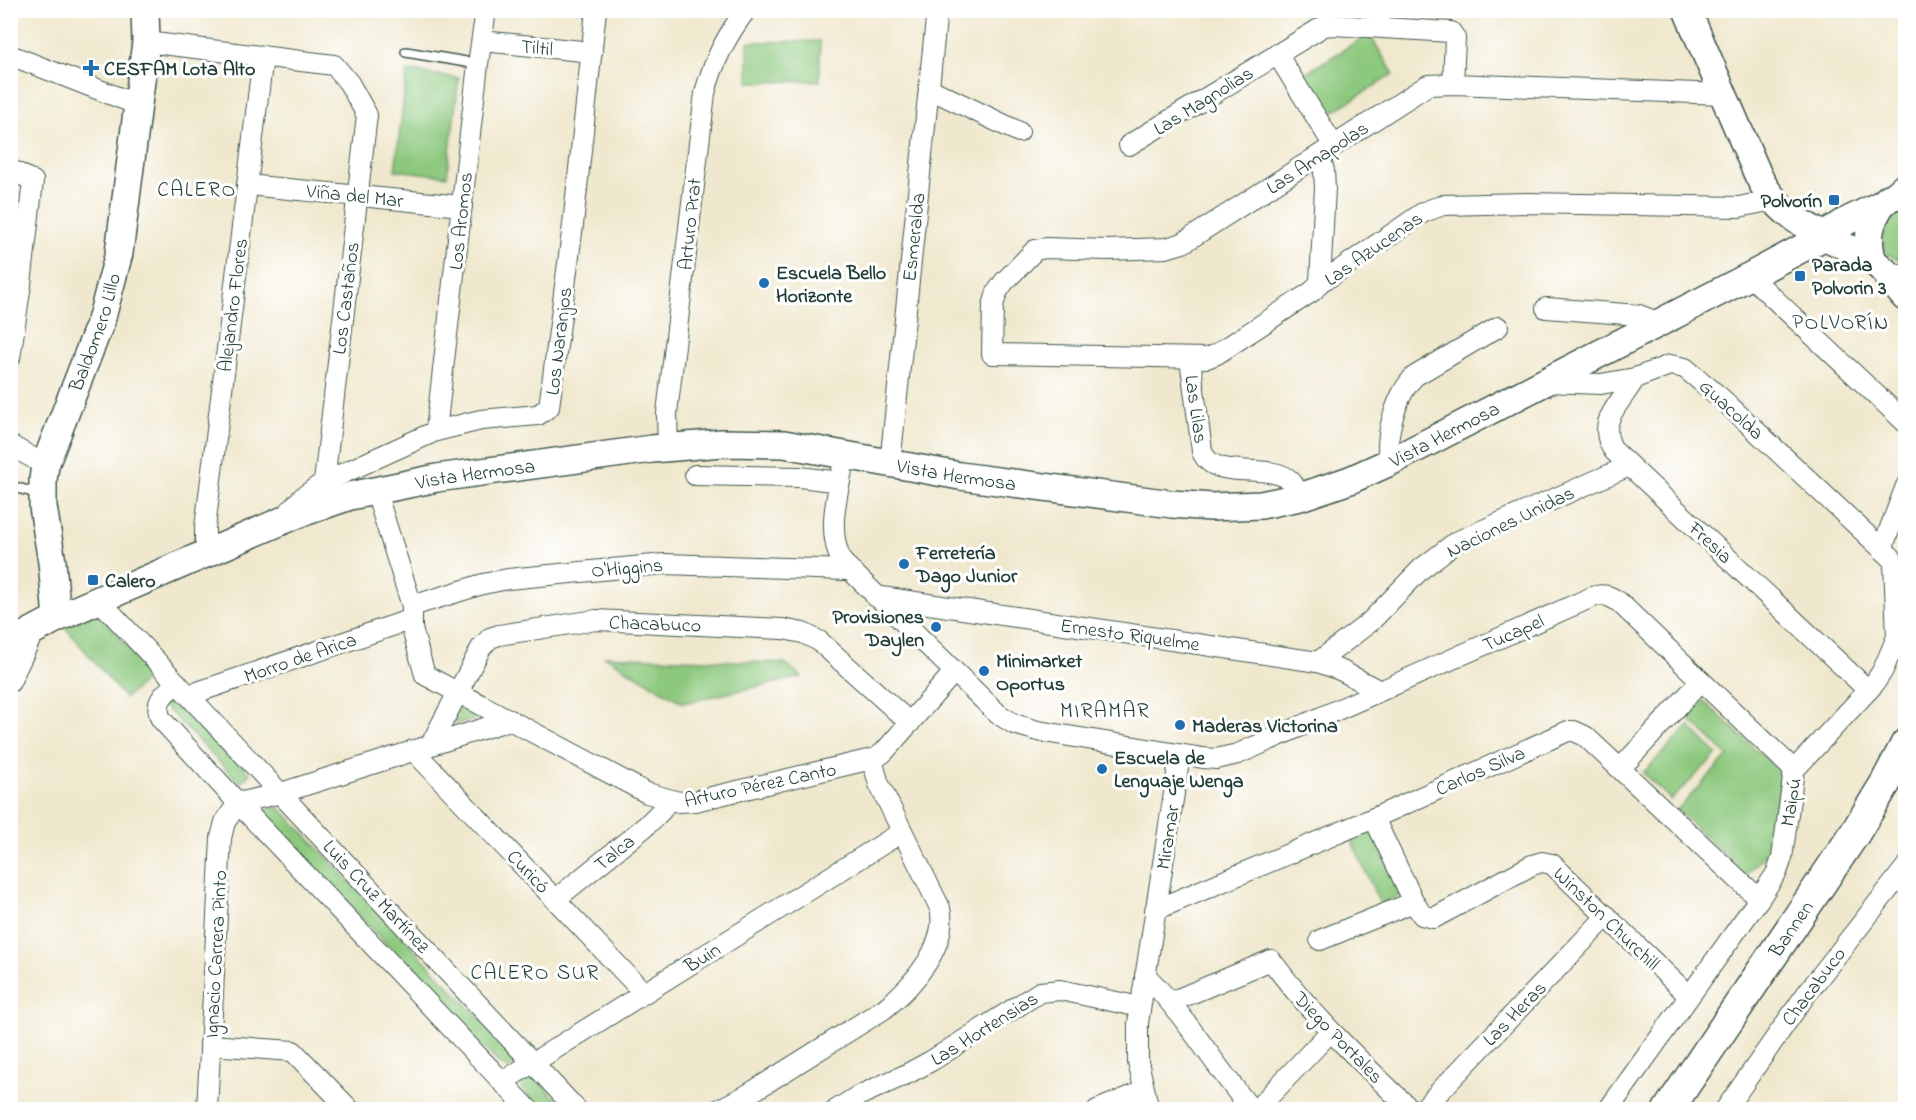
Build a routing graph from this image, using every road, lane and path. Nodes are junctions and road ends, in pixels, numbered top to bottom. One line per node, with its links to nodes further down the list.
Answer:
1 (145, 10): 9 (main road, Baldomero Lillo)
2 (486, 10): 8 (street, Los Aromos)
3 (596, 10): 11 (street, Los Naranjos)
4 (746, 10): 45 (street, Arturo Prat)
5 (937, 10): 17 (street, Esmeralda)
6 (1687, 10): 18 (main road)
7 (1360, 18): 12 (street, Las Magnolias); 16 (street)
8 (482, 41): 11 (street, Tiltil); 15 (street, Los Aromos)
9 (146, 42): 14 (street); 19 (main road, Baldomero Lillo)
10 (406, 52): 15 (lane)
11 (592, 52): 43 (street, Los Naranjos)
12 (1277, 54): 21 (street, Las Magnolias); 22 (street)
13 (10, 55): 19 (street)
14 (263, 56): 24 (street, Alejandro Flores); 25 (street, Los Castaños)
15 (478, 64): 28 (street, Los Aromos)
16 (1453, 84): 18 (street, Las Amapolas); 22 (street, Las Amapolas)
17 (930, 89): 20 (street); 48 (street, Esmeralda)
18 (1723, 94): 27 (main road)
19 (138, 105): 49 (main road, Baldomero Lillo)
20 (1019, 132)
21 (1129, 145)
22 (1327, 151): 32 (street); 37 (street, Las Amapolas)
23 (10, 169): 33 (street)
24 (247, 185): 25 (street, Viña del Mar); 61 (street, Alejandro Flores)
25 (358, 194): 28 (street, Viña del Mar); 52 (street, Los Castaños)
26 (1898, 195): 29 (main road, Vista Hermosa); 31 (main road, Vista Hermosa)
27 (1773, 200): 29 (main road); 32 (street, Las Azucenas)
28 (462, 206): 43 (street, Los Aromos)
29 (1823, 237): 30 (main road, Vista Hermosa); 31 (main road, Vista Hermosa)
30 (1750, 276): 35 (main road, Vista Hermosa); 42 (street)
31 (1894, 278)
32 (1320, 282): 39 (street, Las Azucenas)
33 (16, 285): 38 (street)
34 (1546, 308): 35 (street)
35 (1660, 323): 41 (main road, Vista Hermosa)
36 (1498, 327): 47 (street)
37 (992, 354): 39 (street, Las Azucenas)
38 (10, 358)
39 (1190, 359): 58 (street, Las Lilas)
40 (1635, 378): 41 (street, Guacolda); 50 (street, Fresia); 60 (street, Guacolda)
41 (1546, 382): 47 (main road, Vista Hermosa)
42 (1905, 423)
43 (436, 431): 52 (street, Los Naranjos)
44 (10, 445): 49 (street)
45 (668, 447): 46 (main road, Vista Hermosa); 56 (main road, Vista Hermosa)
46 (845, 455): 48 (main road, Vista Hermosa); 53 (street)
47 (1390, 462): 58 (main road, Vista Hermosa)
48 (890, 464): 58 (main road, Vista Hermosa)
49 (45, 465): 57 (main road, Baldomero Lillo)
50 (1629, 465): 68 (street, Naciones Unidas); 73 (street, Fresia)
51 (695, 475): 53 (street)
52 (324, 482): 59 (street, Los Naranjos)
53 (840, 482): 62 (street)
54 (10, 486): 57 (lane)
55 (1905, 486): 60 (street)
56 (375, 489): 59 (main road, Vista Hermosa); 65 (street, Arturo Pérez Canto)
57 (42, 495): 66 (main road, Baldomero Lillo)
58 (1300, 497)
59 (278, 523): 61 (main road, Vista Hermosa)
60 (1882, 549): 73 (street, Maipú)
61 (208, 553): 64 (main road, Vista Hermosa)
62 (847, 570): 63 (street); 65 (street, O'Higgins)
63 (875, 596): 68 (street, Ernesto Riquelme); 69 (street)
64 (99, 600): 66 (main road, Vista Hermosa); 72 (street, Luis Cruz Martínez)
65 (412, 612): 72 (street, Morro de Arica); 75 (street, Arturo Pérez Canto)
66 (46, 624): 67 (main road, Vista Hermosa); 71 (street)
67 (10, 642)
68 (1318, 662): 74 (street, Ernesto Riquelme)
69 (954, 672): 77 (street, Arturo Pérez Canto); 80 (street)
70 (1701, 681): 74 (street, Tucapel); 82 (street); 83 (street, Tucapel)
71 (10, 682)
72 (183, 689): 84 (street, Luis Cruz Martínez); 86 (street, Luis Cruz Martínez)
73 (1868, 690): 83 (street, Maipú)
74 (1380, 691): 80 (street, Tucapel)
75 (458, 693): 76 (street, Arturo Pérez Canto); 77 (street, Chacabuco); 79 (street, Chacabuco)
76 (510, 720): 79 (street); 85 (street, Arturo Pérez Canto)
77 (910, 723): 81 (street, Arturo Pérez Canto)
78 (1905, 744): 117 (main road, Bannen)
79 (422, 747): 84 (street); 90 (street, Curicó)
80 (1180, 755): 93 (street, Miramar)
81 (872, 760): 85 (street, Arturo Pérez Canto); 88 (street)
82 (1620, 769): 87 (street, Carlos Silva); 91 (street, Carlos Silva)
83 (1794, 770): 91 (street, Maipú)
84 (281, 794): 86 (street); 103 (street, Luis Cruz Martínez)
85 (668, 800): 90 (street, Talca)
86 (238, 803): 102 (street, Ignacio Carrera Pinto); 104 (street, Luis Cruz Martínez)
87 (1374, 818): 92 (street); 93 (street, Carlos Silva)
88 (902, 832): 97 (street, Buin); 110 (street)
89 (1905, 867): 118 (street, Chacabuco)
90 (556, 899): 97 (street, Curicó)
91 (1759, 900): 98 (street, Maipú)
92 (1414, 902): 94 (street, Winston Churchill); 95 (street)
93 (1155, 910): 96 (street, Miramar)
94 (1607, 916): 98 (street, Winston Churchill); 115 (street, Las Heras)
95 (1320, 940)
96 (1145, 975): 99 (street); 100 (street, Miramar)
97 (644, 993): 103 (street, Buin)
98 (1689, 996): 116 (street, Maipú)
99 (1171, 1002): 101 (street, Diego Portales); 113 (street)
100 (1140, 1007): 105 (street, Miramar); 111 (street, Las Hortensias)
101 (1330, 1032): 113 (street); 114 (street, Diego Portales)
102 (210, 1045): 106 (street, Ignacio Carrera Pinto); 107 (street)
103 (532, 1062): 104 (street, Buin); 109 (street, Luis Cruz Martínez)
104 (502, 1082): 108 (street, Luis Cruz Martínez)
105 (1146, 1100): 112 (street)
106 (207, 1110)
107 (350, 1110)
108 (528, 1110)
109 (577, 1110)
110 (717, 1110)
111 (836, 1110)
112 (1097, 1110)
113 (1254, 1110)
114 (1411, 1110)
115 (1422, 1110)
116 (1608, 1110)
117 (1668, 1110)
118 (1725, 1110)

